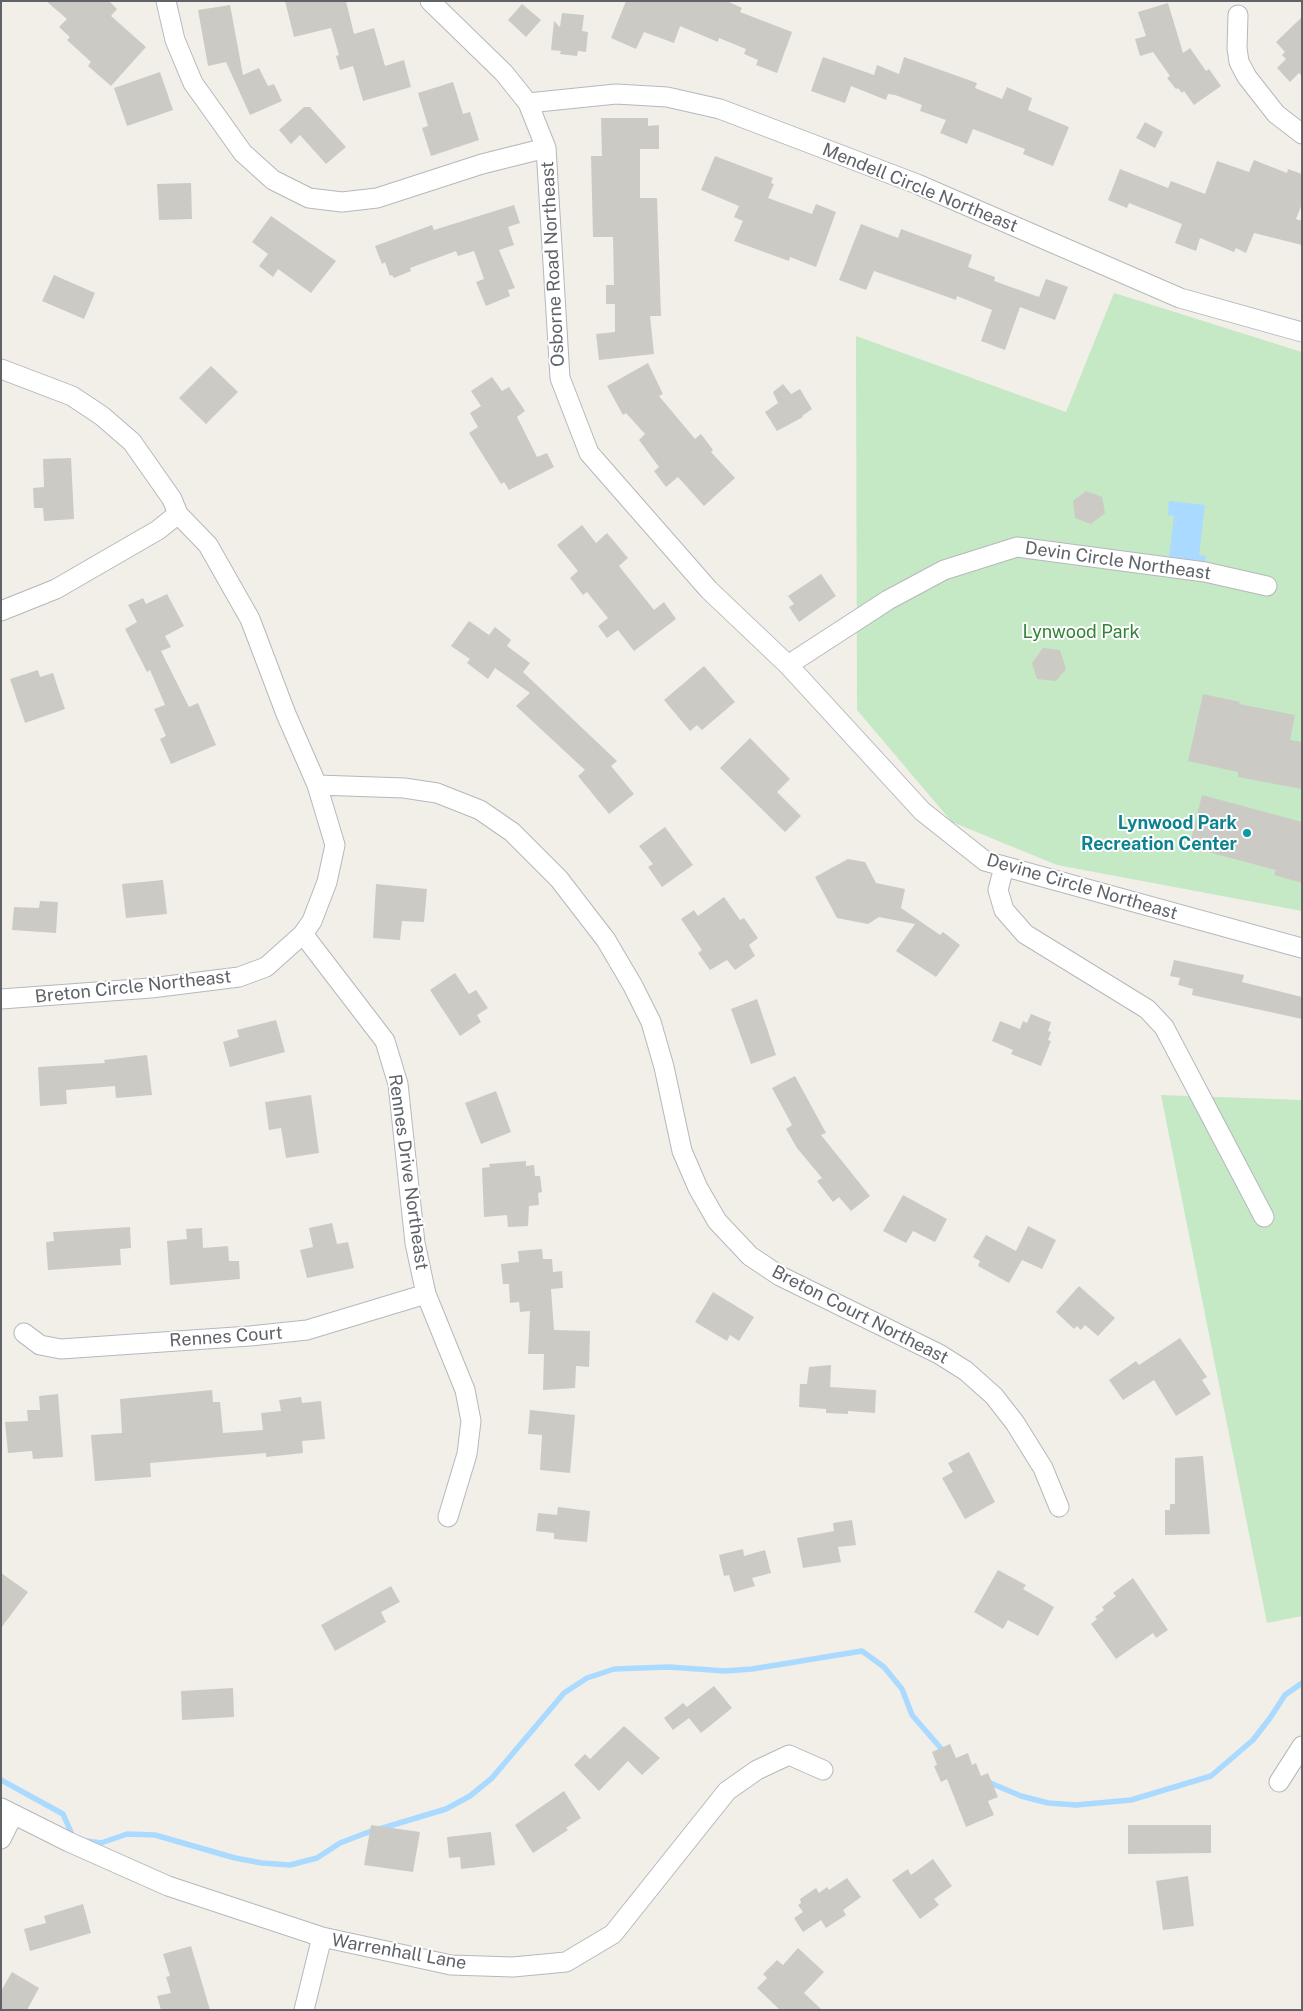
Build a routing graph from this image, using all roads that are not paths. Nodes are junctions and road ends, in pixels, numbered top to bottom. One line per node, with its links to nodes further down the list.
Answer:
1 (166, 1): 6 (street)
2 (430, 1): 4 (street, Osborne Road Northeast)
3 (1238, 15): 5 (street)
4 (528, 103): 6 (street, Osborne Road Northeast); 7 (street, Mendell Circle Northeast)
5 (1302, 134)
6 (546, 148): 12 (street, Osborne Road Northeast)
7 (1302, 332)
8 (1, 369): 9 (street, Breton Circle Northeast)
9 (178, 514): 11 (street); 13 (street, Breton Circle Northeast)
10 (1267, 586): 12 (street, Devin Circle Northeast)
11 (1, 611)
12 (788, 665): 14 (street, Devine Circle Northeast)
13 (317, 785): 15 (street, Breton Circle Northeast); 21 (street, Breton Court Northeast)
14 (1004, 867): 16 (street, Devine Circle Northeast); 18 (street)
15 (303, 934): 17 (street, Breton Circle Northeast); 19 (street, Rennes Drive Northeast)
16 (1302, 948)
17 (1, 999)
18 (1264, 1217)
19 (426, 1294): 20 (street, Rennes Court); 22 (street, Rennes Drive Northeast)
20 (24, 1333)
21 (1059, 1507)
22 (448, 1517)
23 (1302, 1746): 25 (street)
24 (823, 1770): 28 (street, Warrenhall Lane)
25 (1279, 1782)
26 (7, 1811): 27 (street); 28 (street, Warrenhall Lane)
27 (1, 1839)
28 (322, 1938): 29 (street)
29 (304, 2010)

